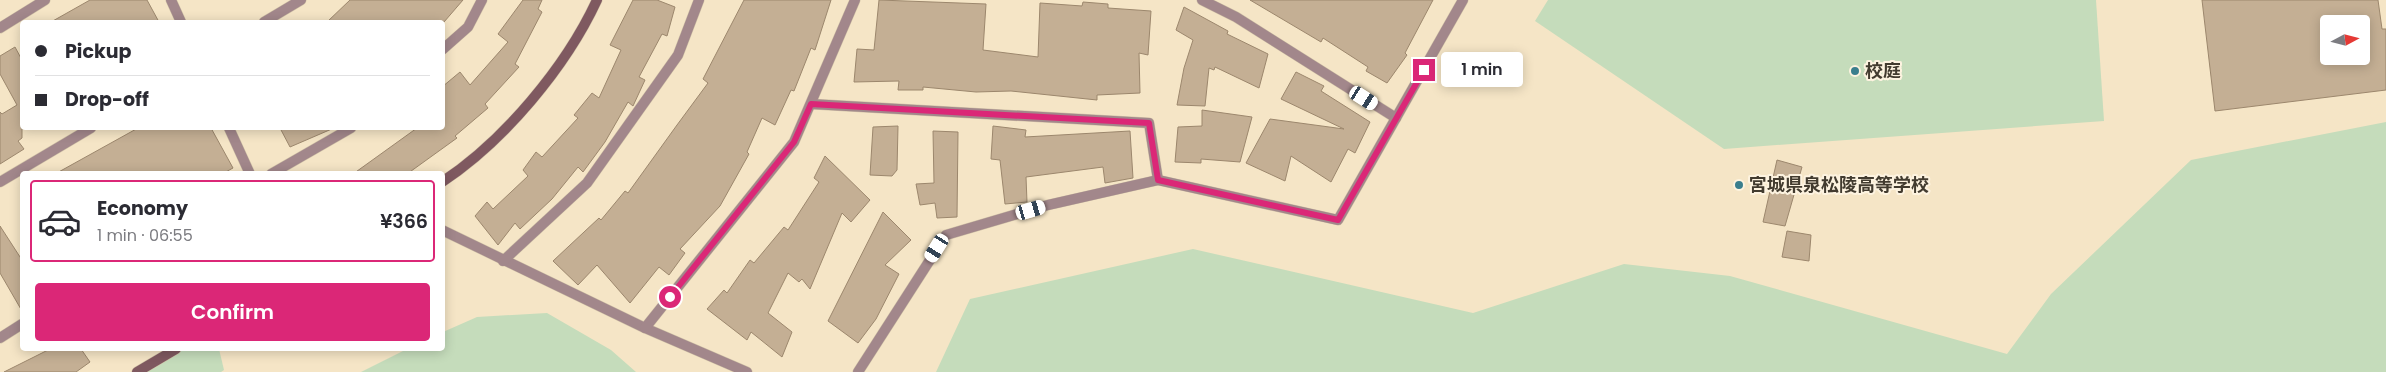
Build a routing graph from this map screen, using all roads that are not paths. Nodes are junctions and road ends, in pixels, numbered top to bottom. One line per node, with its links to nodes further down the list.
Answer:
1 (44, 0): 12 (street)
2 (171, 0): 10 (street)
3 (301, 0): 11 (street)
4 (482, 0): 13 (street)
5 (597, 0): 21 (street)
6 (699, 0): 25 (street)
7 (855, 0): 14 (street)
8 (1202, 0): 15 (street)
9 (1459, 2): 15 (street)
10 (180, 20)
11 (267, 20)
12 (0, 28)
13 (445, 47)
14 (811, 104): 22 (street); 27 (street)
15 (1396, 118): 22 (street)
16 (87, 130): 23 (street)
17 (230, 130): 19 (street)
18 (348, 130): 20 (street)
19 (249, 171)
20 (276, 171)
21 (445, 180)
22 (1158, 180): 32 (street)
23 (0, 182)
24 (445, 232): 25 (street)
25 (503, 261): 27 (street)
26 (20, 325): 28 (street)
27 (645, 328): 31 (street)
28 (0, 338)
29 (173, 351): 30 (street)
30 (137, 372)
31 (747, 372)
32 (858, 372)

